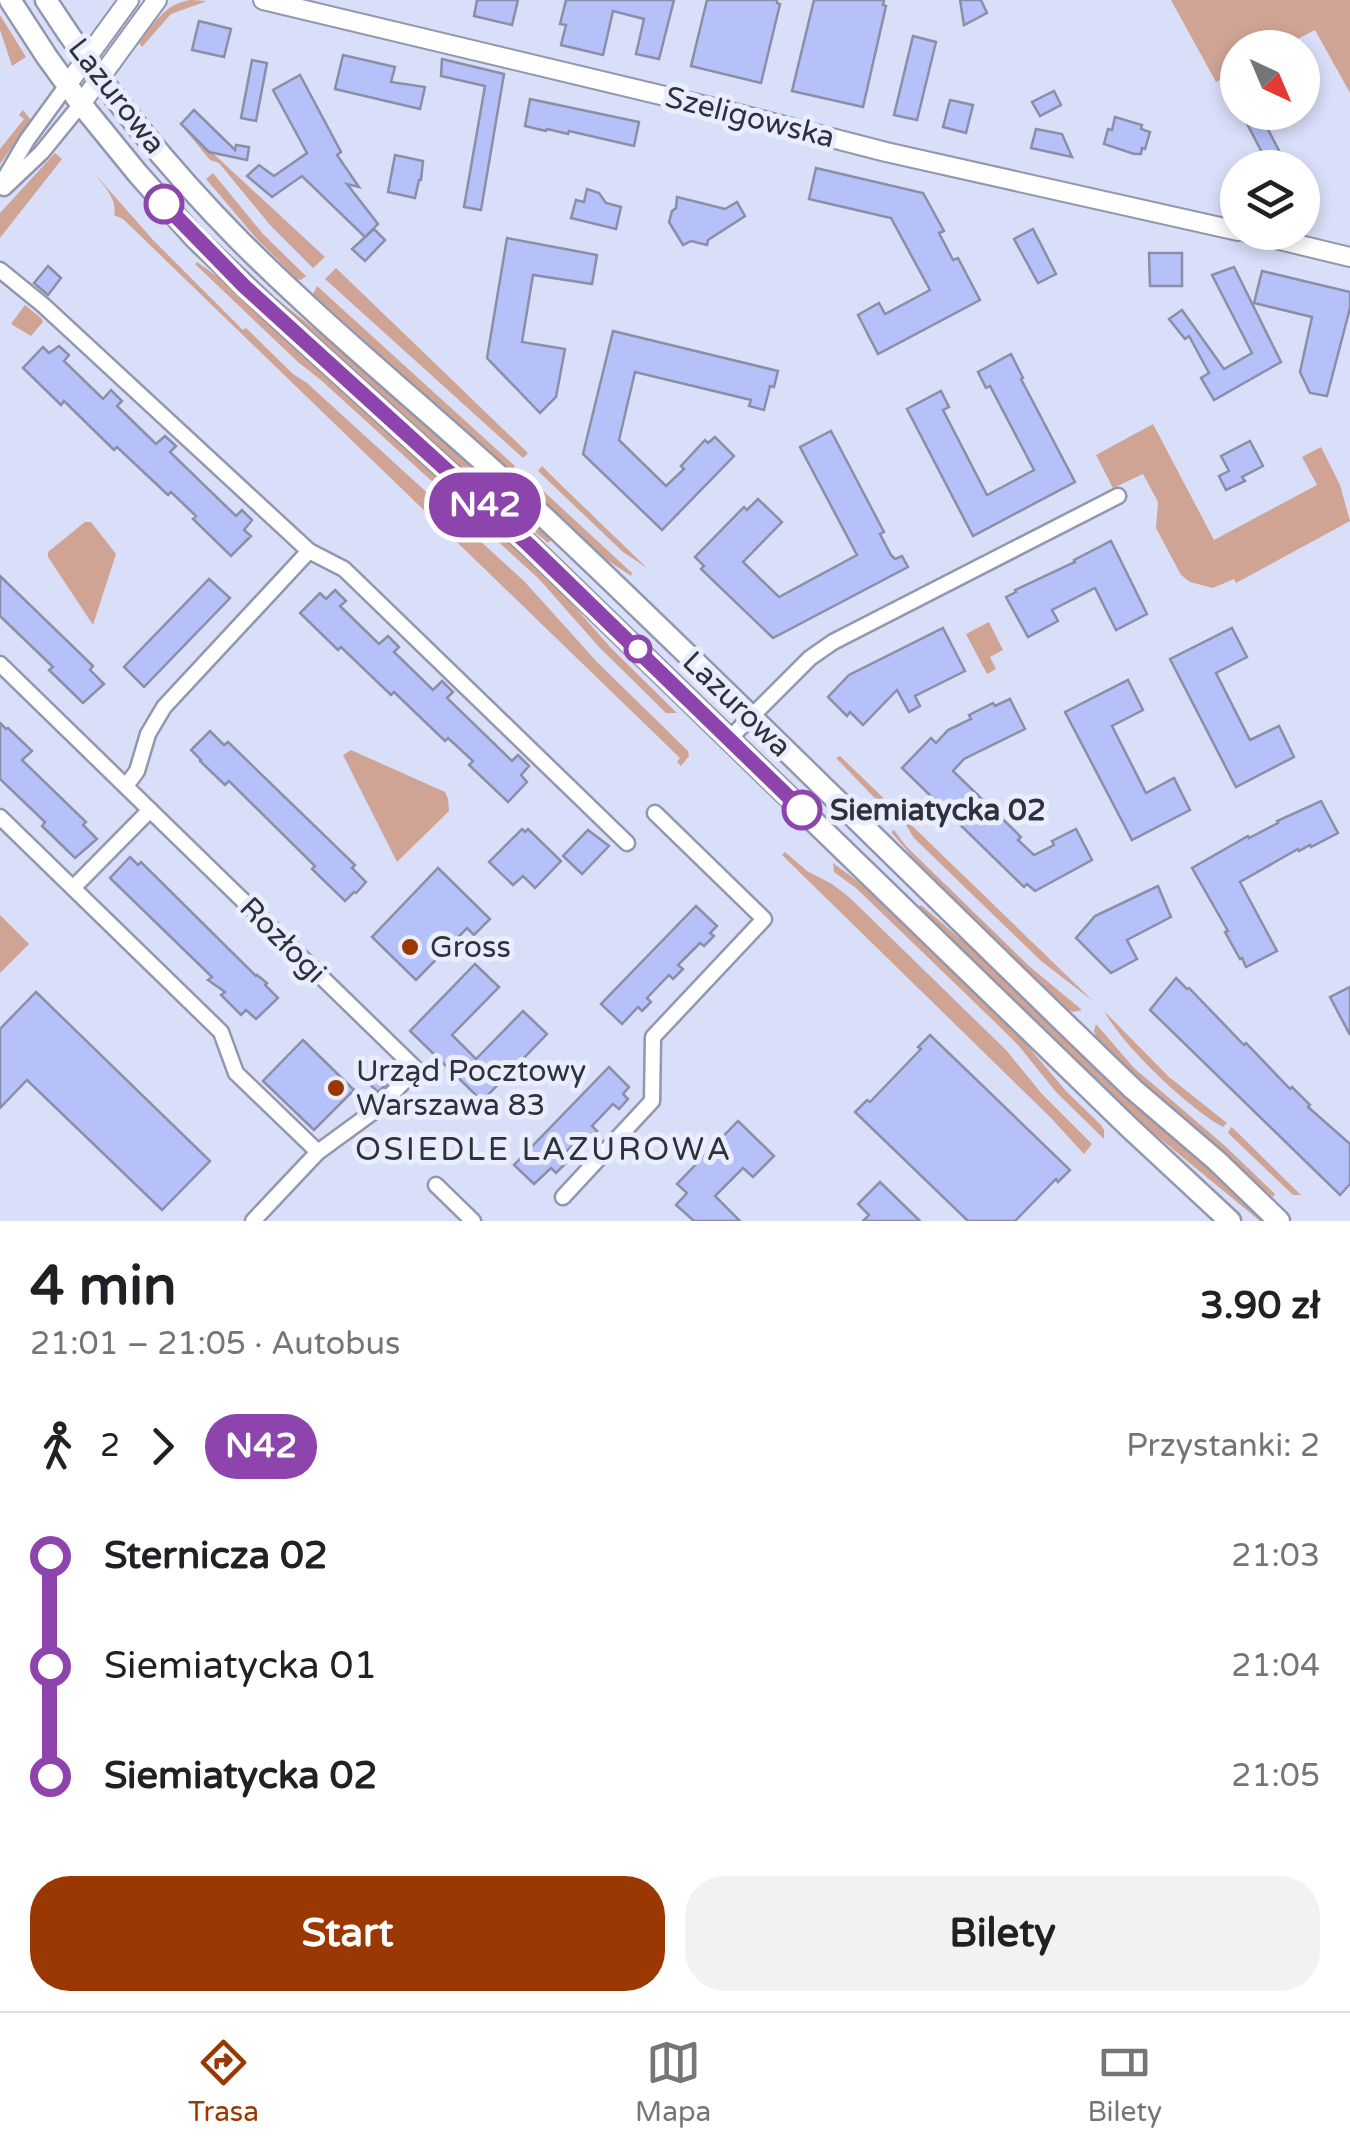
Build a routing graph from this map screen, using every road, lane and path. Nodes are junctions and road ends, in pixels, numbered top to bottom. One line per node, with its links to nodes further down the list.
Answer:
1 (10, 0): 8 (main road, Lazurowa)
2 (46, 0): 6 (main road, Lazurowa)
3 (129, 0): 6 (street)
4 (157, 0): 7 (street)
5 (263, 0): 11 (street, Szeligowska)
6 (86, 59): 7 (main road, Lazurowa); 8 (street)
7 (100, 78): 9 (street); 18 (main road, Lazurowa)
8 (67, 85): 9 (main road, Lazurowa); 10 (street)
9 (81, 104): 10 (street); 19 (main road, Lazurowa)
10 (0, 189)
11 (1220, 226)
12 (1320, 249): 13 (street)
13 (1350, 256)
14 (0, 270): 16 (street)
15 (1118, 496): 18 (street)
16 (310, 551): 20 (street); 24 (street)
17 (0, 664): 20 (street, Rozłogi)
18 (750, 717): 19 (street); 32 (main road, Lazurowa)
19 (729, 738): 31 (main road, Lazurowa)
20 (126, 786): 21 (street, Rozłogi)
21 (150, 810): 25 (street); 26 (street, Rozłogi)
22 (655, 813): 28 (street)
23 (0, 817): 25 (street)
24 (626, 843)
25 (73, 888): 26 (street)
26 (318, 1152): 29 (street)
27 (436, 1185): 30 (street)
28 (564, 1197)
29 (253, 1221)
30 (473, 1221)
31 (1230, 1221)
32 (1279, 1221)

